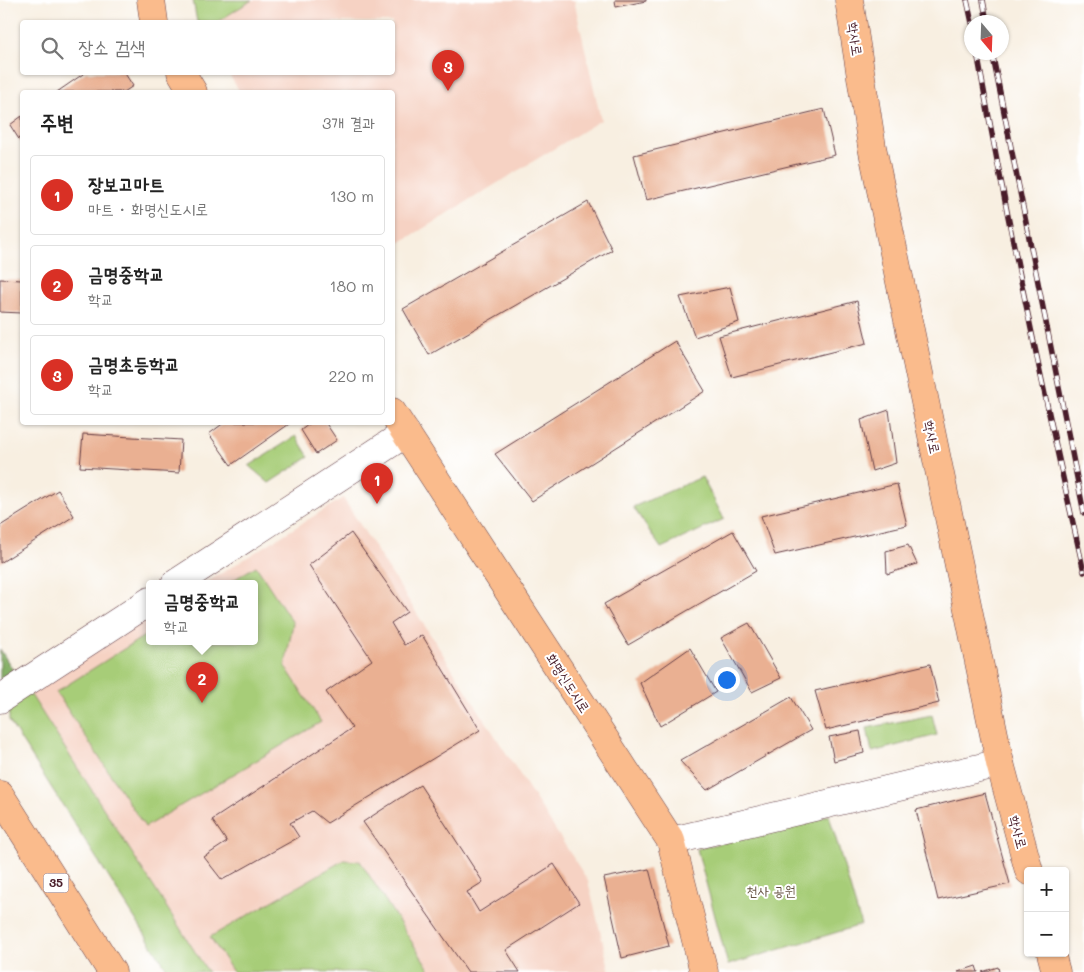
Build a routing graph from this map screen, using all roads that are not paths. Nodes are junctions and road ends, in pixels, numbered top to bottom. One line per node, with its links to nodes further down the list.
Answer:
1 (151, 0): 3 (main road)
2 (849, 0): 10 (main road, 학사로)
3 (154, 20)
4 (183, 75): 5 (main road)
5 (192, 90)
6 (399, 423): 7 (street); 12 (main road, 화명신도시로)
7 (181, 580)
8 (146, 604): 9 (street)
9 (0, 699)
10 (1000, 763): 12 (street); 13 (main road, 학사로)
11 (0, 795): 15 (main road, 35)
12 (671, 841): 16 (main road, 화명신도시로)
13 (1028, 867)
14 (1052, 957): 17 (main road)
15 (112, 972)
16 (704, 972)
17 (1056, 972)

